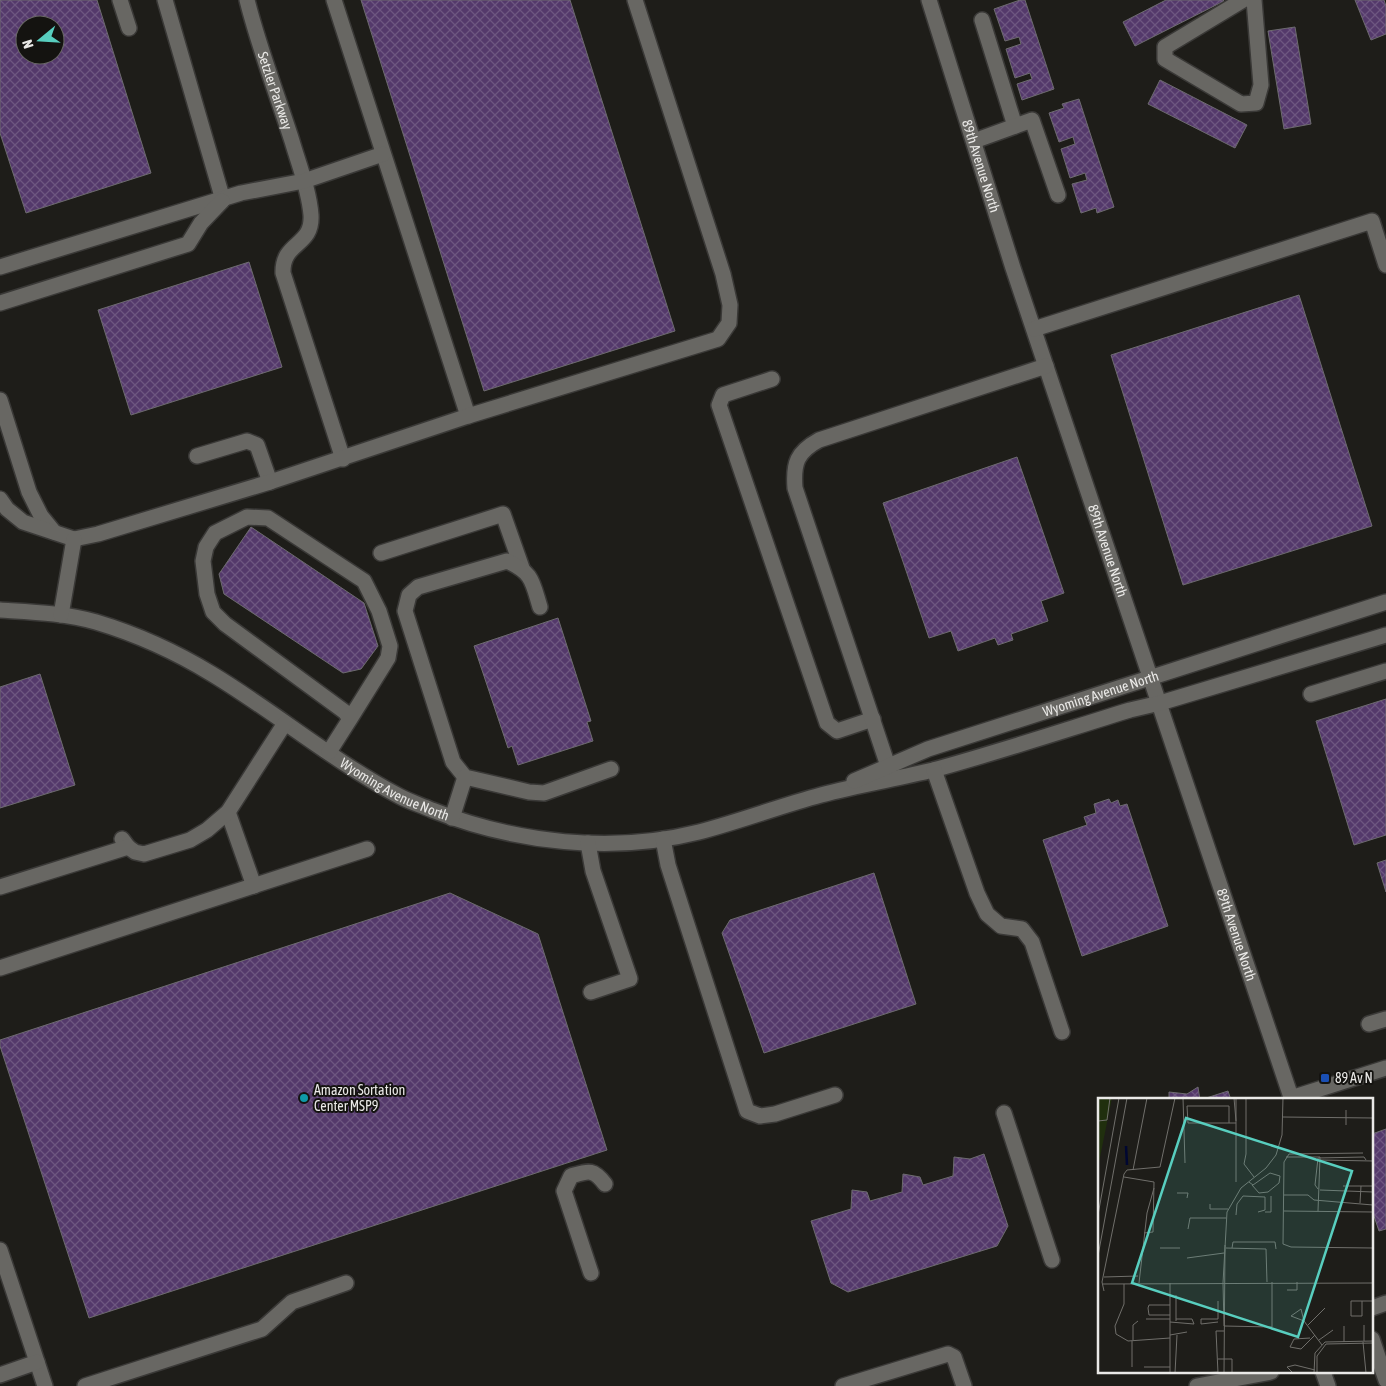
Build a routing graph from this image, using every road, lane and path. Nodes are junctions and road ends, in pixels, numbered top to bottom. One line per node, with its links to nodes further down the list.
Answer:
1 (120, 0): 10 (street)
2 (165, 0): 16 (street)
3 (247, 0): 14 (street, Setzler Parkway)
4 (334, 0): 13 (street)
5 (635, 0): 24 (street)
6 (929, 0): 12 (street, 89th Avenue North)
7 (1243, 0): 8 (street)
8 (1254, 0)
9 (982, 20): 11 (street)
10 (129, 28)
11 (1015, 126): 12 (street); 15 (street)
12 (974, 142): 20 (street, 89th Avenue North)
13 (383, 154): 14 (street); 24 (street)
14 (304, 181): 16 (street); 26 (street, Setzler Parkway)
15 (1058, 195)
16 (223, 200): 18 (street); 19 (street)
17 (1386, 265): 20 (street)
18 (0, 267)
19 (0, 303)
20 (1034, 329): 21 (street, 89th Avenue North)
21 (1046, 366): 39 (street, 89th Avenue North); 43 (street)
22 (772, 379): 43 (street)
23 (0, 400): 29 (street)
24 (468, 416): 26 (street)
25 (197, 456): 27 (street)
26 (343, 459): 27 (street)
27 (270, 482): 30 (street)
28 (0, 499): 29 (street)
29 (54, 532): 30 (street)
30 (74, 539): 36 (street)
31 (381, 553): 32 (street)
32 (522, 568): 34 (street); 49 (street)
33 (1386, 602): 39 (street, Wyoming Avenue North)
34 (540, 607)
35 (0, 610): 36 (street, Wyoming Avenue North)
36 (61, 615): 44 (street, Wyoming Avenue North)
37 (1386, 635): 41 (street, Wyoming Avenue North)
38 (1386, 670): 40 (street)
39 (1152, 678): 41 (street, 89th Avenue North); 46 (street, Wyoming Avenue North)
40 (1311, 694)
41 (1160, 704): 48 (street, Wyoming Avenue North); 65 (street, 89th Avenue North)
42 (350, 719): 42 (street); 45 (street)
43 (873, 719): 46 (street)
44 (285, 723): 45 (street, Wyoming Avenue North); 51 (street)
45 (329, 752): 52 (street, Wyoming Avenue North)
46 (888, 766): 50 (street, Wyoming Avenue North)
47 (610, 769): 49 (street)
48 (934, 770): 50 (street, Wyoming Avenue North); 62 (street)
49 (465, 777): 52 (street)
50 (820, 795): 53 (street, Wyoming Avenue North)
51 (228, 812): 56 (street); 57 (street)
52 (452, 818): 54 (street, Wyoming Avenue North)
53 (663, 839): 54 (street, Wyoming Avenue North); 64 (street)
54 (588, 843): 59 (street)
55 (367, 850): 56 (street)
56 (254, 886): 58 (street)
57 (0, 887)
58 (0, 968)
59 (591, 992)
60 (1386, 1019): 61 (street)
61 (1369, 1024)
62 (1062, 1032)
63 (1386, 1068): 66 (street)
64 (835, 1095)
65 (1292, 1098)
66 (1295, 1098)
67 (1004, 1114): 70 (street)
68 (605, 1184): 71 (street)
69 (0, 1250): 76 (street)
70 (1052, 1260)
71 (591, 1273)
72 (346, 1283): 82 (street)
73 (1386, 1303): 74 (street)
74 (1374, 1307)
75 (1374, 1345): 80 (street)
76 (37, 1362): 79 (street); 81 (street)
77 (1260, 1374): 85 (street)
78 (1324, 1374): 86 (street)
79 (0, 1375)
80 (1386, 1380)
81 (45, 1386)
82 (85, 1386)
83 (844, 1386): 84 (street)
84 (964, 1386)
85 (1197, 1386)
86 (1328, 1386)

